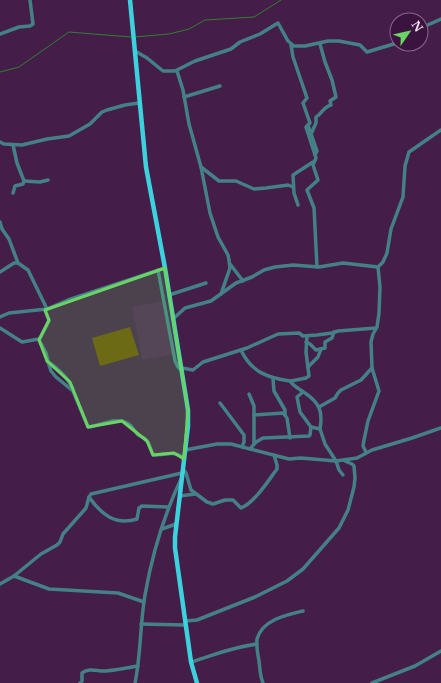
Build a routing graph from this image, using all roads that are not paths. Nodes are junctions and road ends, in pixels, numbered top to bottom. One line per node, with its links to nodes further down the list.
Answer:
1 (30, 0): 5 (street)
2 (130, 0): 9 (main road)
3 (441, 18): 4 (street)
4 (429, 24)
5 (0, 34)
6 (320, 44): 7 (street); 8 (street); 16 (street)
7 (291, 45): 10 (street); 14 (street)
8 (389, 45)
9 (135, 49): 10 (street); 13 (main road)
10 (177, 71): 12 (street)
11 (220, 86): 12 (street)
12 (184, 97): 21 (street)
13 (139, 103): 18 (street); 32 (main road)
14 (308, 125): 16 (street); 19 (street)
15 (441, 130): 30 (street)
16 (311, 134): 19 (street)
17 (0, 142): 18 (street)
18 (13, 145): 23 (street)
19 (315, 155): 20 (street)
20 (313, 162): 24 (street); 31 (street)
21 (201, 167): 24 (street); 29 (street)
22 (48, 180): 23 (street)
23 (24, 181): 25 (street)
24 (293, 187): 26 (street)
25 (13, 193)
26 (298, 205)
27 (0, 222): 28 (street)
28 (18, 263): 34 (street); 39 (street)
29 (230, 264): 35 (street); 37 (street)
30 (378, 266): 31 (street); 43 (street)
31 (317, 267): 35 (street)
32 (165, 268): 33 (street); 38 (main road)
33 (158, 270): 39 (street); 52 (street)
34 (0, 272)
35 (243, 281): 37 (street)
36 (206, 283): 38 (street)
37 (221, 294): 41 (street)
38 (170, 295): 41 (main road)
39 (46, 309): 40 (street); 46 (street)
40 (0, 317)
41 (173, 319): 52 (main road)
42 (0, 328): 46 (street)
43 (376, 328): 44 (street); 51 (street)
44 (334, 332): 45 (street); 48 (street)
45 (307, 336): 47 (street); 49 (street)
46 (39, 339): 71 (street)
47 (306, 342): 48 (street); 50 (street)
48 (321, 349): 50 (street)
49 (241, 350): 52 (street); 53 (street)
50 (308, 367): 54 (street)
51 (372, 368): 58 (street); 69 (street)
52 (182, 370): 68 (main road)
53 (273, 379): 54 (street); 60 (street)
54 (291, 381): 55 (street)
55 (303, 392): 58 (street); 61 (street)
56 (249, 394): 59 (street)
57 (220, 403): 66 (street)
58 (319, 407): 63 (street)
59 (254, 415): 60 (street); 65 (street)
60 (285, 415): 64 (street)
61 (311, 427): 63 (street); 64 (street)
62 (441, 428): 69 (street)
63 (320, 429): 73 (street)
64 (290, 438): 65 (street)
65 (254, 443): 67 (street)
66 (242, 447): 67 (street); 68 (street)
67 (250, 449): 70 (street)
68 (185, 450): 71 (main road)
69 (366, 452): 72 (street)
70 (274, 455): 73 (street); 76 (street)
71 (184, 459): 74 (main road)
72 (342, 460): 73 (street); 86 (street)
73 (336, 461): 75 (street)
74 (182, 473): 76 (street); 77 (main road); 78 (street); 79 (street)
75 (343, 475)
76 (195, 494): 77 (street)
77 (180, 496): 80 (main road)
78 (89, 497): 79 (street); 82 (street)
79 (168, 507): 81 (street)
80 (176, 524): 81 (street); 86 (main road)
81 (162, 529): 84 (street)
82 (14, 576): 83 (street); 84 (street)
83 (0, 584)
84 (144, 602): 87 (street)
85 (303, 611): 88 (street)
86 (185, 623): 87 (street); 90 (main road)
87 (141, 624): 91 (street)
88 (257, 644): 90 (street); 95 (street)
89 (441, 651): 96 (street)
90 (191, 662): 94 (main road)
91 (138, 666): 92 (street); 93 (street)
92 (80, 683)
93 (135, 683)
94 (197, 683)
95 (263, 683)
96 (372, 683)

